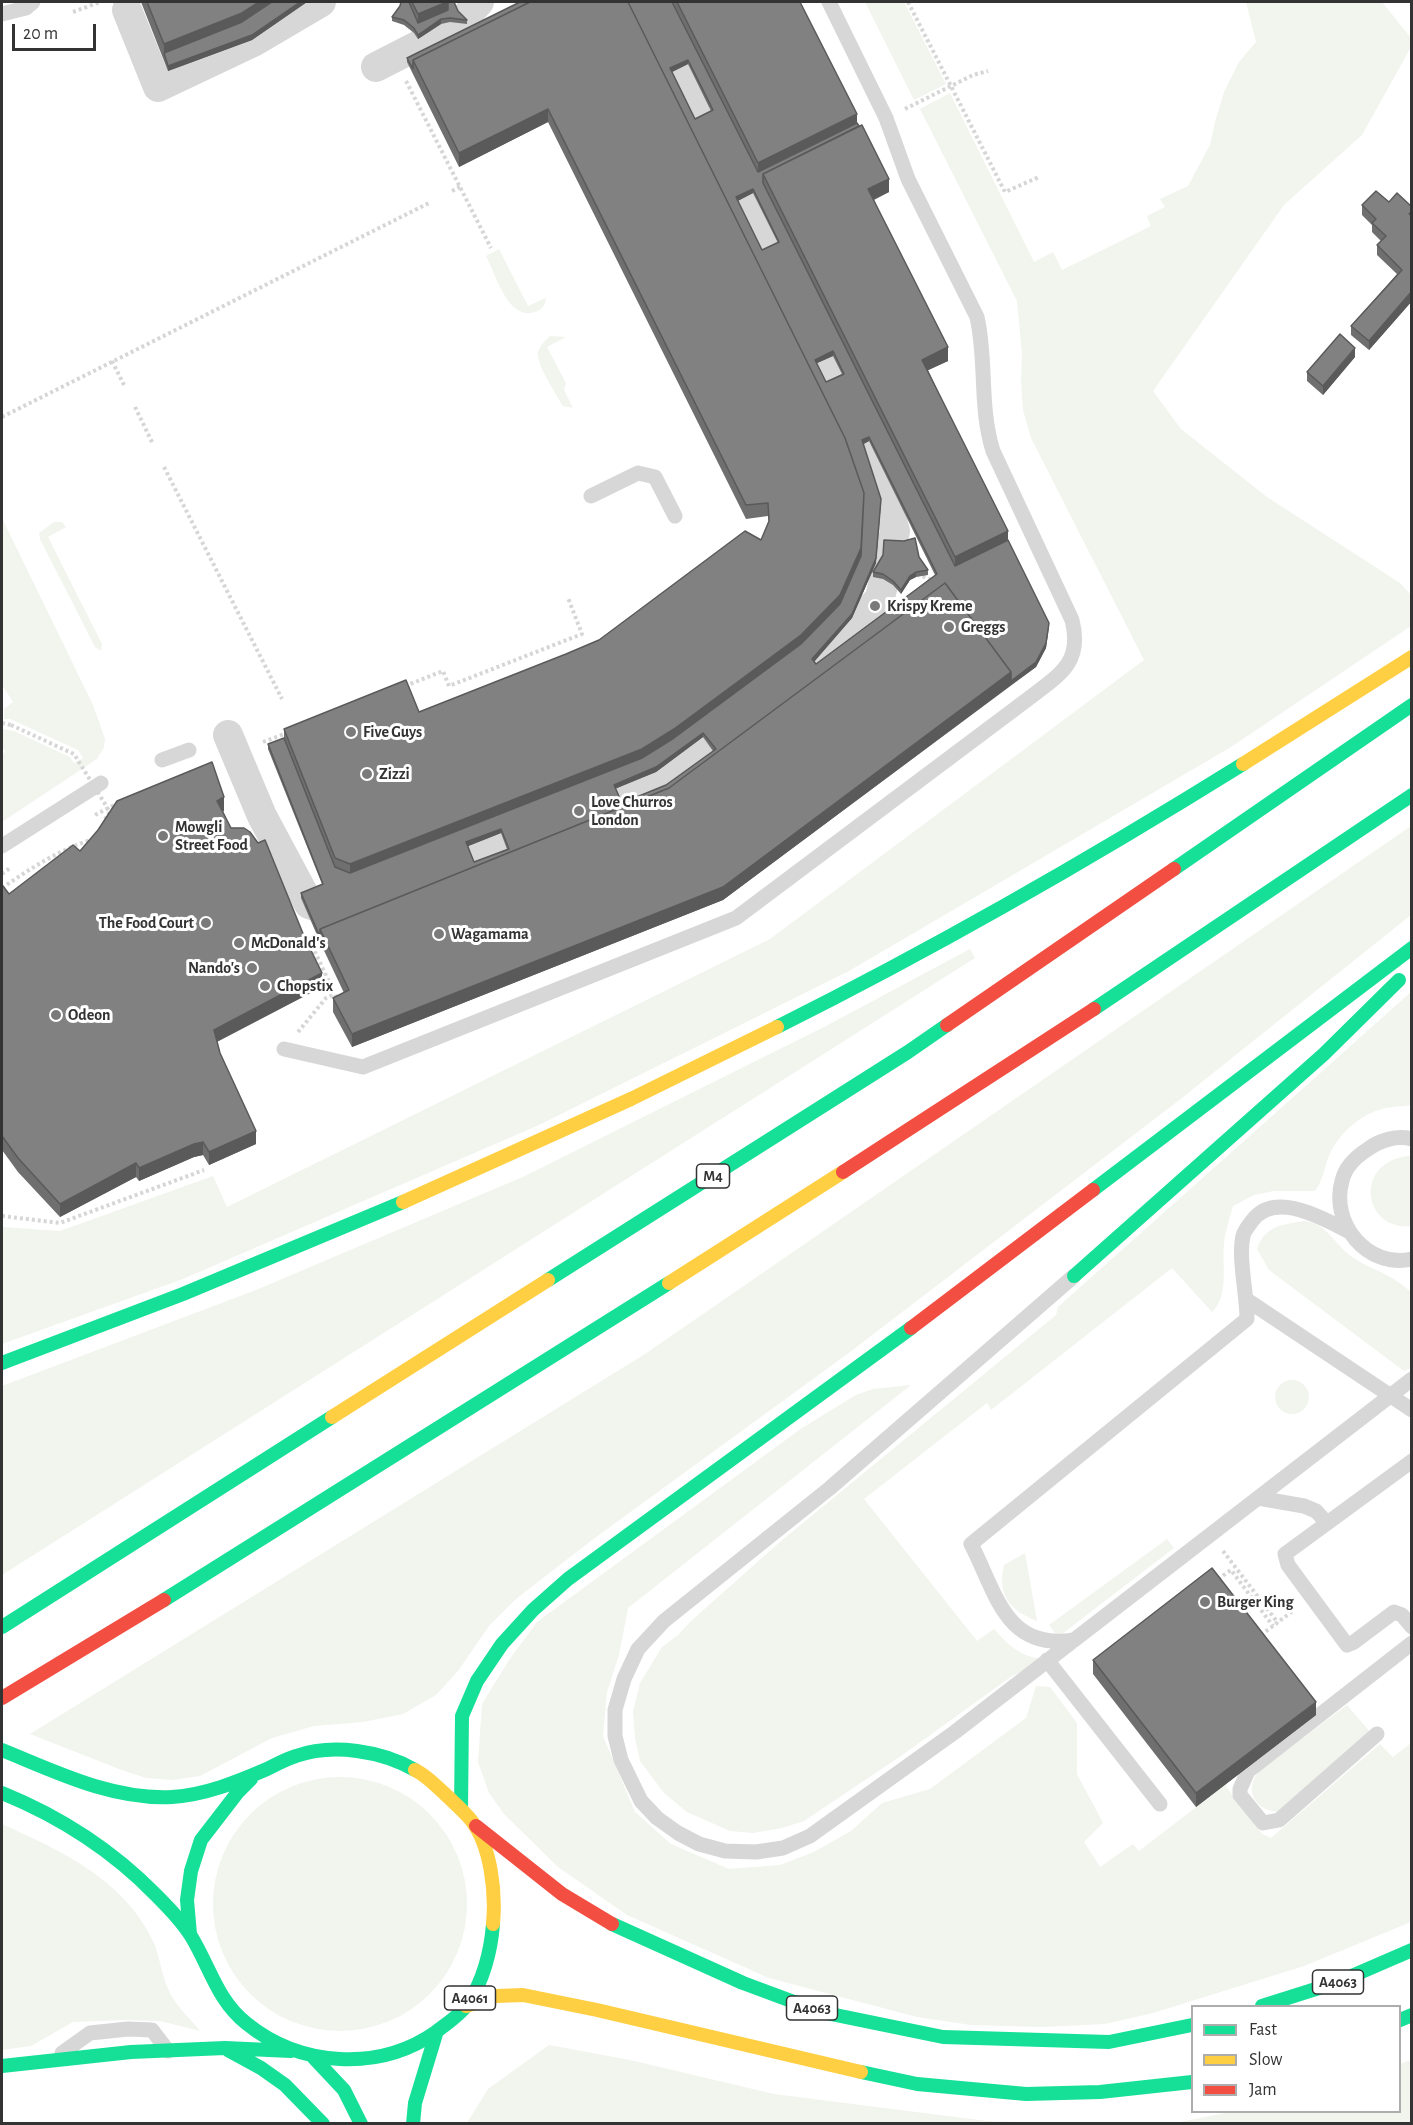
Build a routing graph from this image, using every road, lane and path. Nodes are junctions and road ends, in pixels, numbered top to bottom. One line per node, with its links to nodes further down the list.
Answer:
1 (33, 2): 9 (lane)
2 (321, 2): 7 (street)
3 (479, 2): 10 (street)
4 (648, 2): 27 (street)
5 (829, 2): 56 (lane)
6 (908, 2): 12 (path)
7 (115, 6): 8 (path)
8 (74, 12)
9 (2, 14)
10 (387, 61): 15 (path)
11 (988, 71): 12 (path)
12 (952, 87): 13 (path); 14 (path)
13 (911, 106)
14 (1039, 177)
15 (460, 187): 16 (path); 18 (path)
16 (452, 191)
17 (431, 202): 19 (path)
18 (491, 248)
19 (112, 361): 20 (path); 22 (path)
20 (124, 386)
21 (135, 407): 23 (path)
22 (2, 417)
23 (153, 444)
24 (164, 466): 32 (path)
25 (591, 496): 26 (lane)
26 (675, 516)
27 (888, 564): 28 (path); 48 (street)
28 (938, 582)
29 (568, 598): 31 (path)
30 (1412, 657): 66 (main road)
31 (401, 687)
32 (282, 699)
33 (1412, 705): 76 (main road, M4)
34 (2, 723): 43 (path, bridge)
35 (296, 729): 36 (path)
36 (232, 744): 51 (street)
37 (189, 750): 38 (lane)
38 (162, 760)
39 (101, 783): 45 (lane)
40 (1412, 795): 82 (main road)
41 (121, 801): 42 (path)
42 (91, 818)
43 (104, 821)
44 (92, 840): 49 (path)
45 (2, 846)
46 (11, 867): 47 (path)
47 (2, 874)
48 (410, 882)
49 (2, 888)
50 (366, 899): 51 (street)
51 (309, 904): 54 (path)
52 (1412, 948): 90 (main road)
53 (1412, 968): 64 (main road)
54 (335, 994): 55 (path); 56 (path)
55 (341, 1007)
56 (284, 1049)
57 (1412, 1139): 60 (lane)
58 (204, 1170): 59 (path)
59 (2, 1216)
60 (1348, 1231): 61 (lane); 65 (lane)
61 (1396, 1259): 62 (lane); 63 (lane)
62 (1412, 1259)
63 (1412, 1273)
64 (1074, 1276): 81 (lane)
65 (1247, 1300): 68 (lane); 79 (lane)
66 (2, 1363)
67 (1412, 1379): 68 (lane)
68 (1390, 1396): 69 (lane); 71 (lane)
69 (1412, 1410)
70 (1412, 1461): 72 (lane)
71 (1258, 1498): 72 (lane); 79 (lane)
72 (1327, 1523): 77 (lane)
73 (1223, 1551): 75 (path)
74 (1217, 1580): 75 (path)
75 (1273, 1626): 78 (path)
76 (2, 1627)
77 (1412, 1627)
78 (1261, 1635)
79 (1074, 1640): 81 (lane)
80 (1412, 1643): 84 (lane)
81 (1047, 1660): 89 (lane)
82 (2, 1698)
83 (1312, 1699): 84 (lane)
84 (1323, 1713): 85 (lane)
85 (1377, 1734)
86 (2, 1749): 87 (main road, A4061)
87 (257, 1773): 90 (main road, A4061); 92 (main road, A4061)
88 (2, 1793): 92 (main road, A4061)
89 (1160, 1804)
90 (461, 1809): 91 (main road, A4061)
91 (476, 1826): 95 (main road, A4061); 96 (main road, A4063)
92 (190, 1934): 100 (main road, A4061)
93 (1412, 1950): 94 (main road, A4063)
94 (1269, 2005)
95 (466, 2006): 97 (main road, A4061); 104 (main road)
96 (1191, 2025)
97 (436, 2034): 101 (main road, A4061); 107 (main road)
98 (225, 2048): 99 (main road); 100 (main road); 105 (main road)
99 (168, 2050): 102 (main road); 102 (lane)
100 (291, 2050): 101 (main road, A4061)
101 (313, 2057): 106 (main road, A4061)
102 (53, 2060): 103 (main road)
103 (2, 2066)
104 (1191, 2082)
105 (323, 2124)
106 (362, 2124)
107 (413, 2124)

